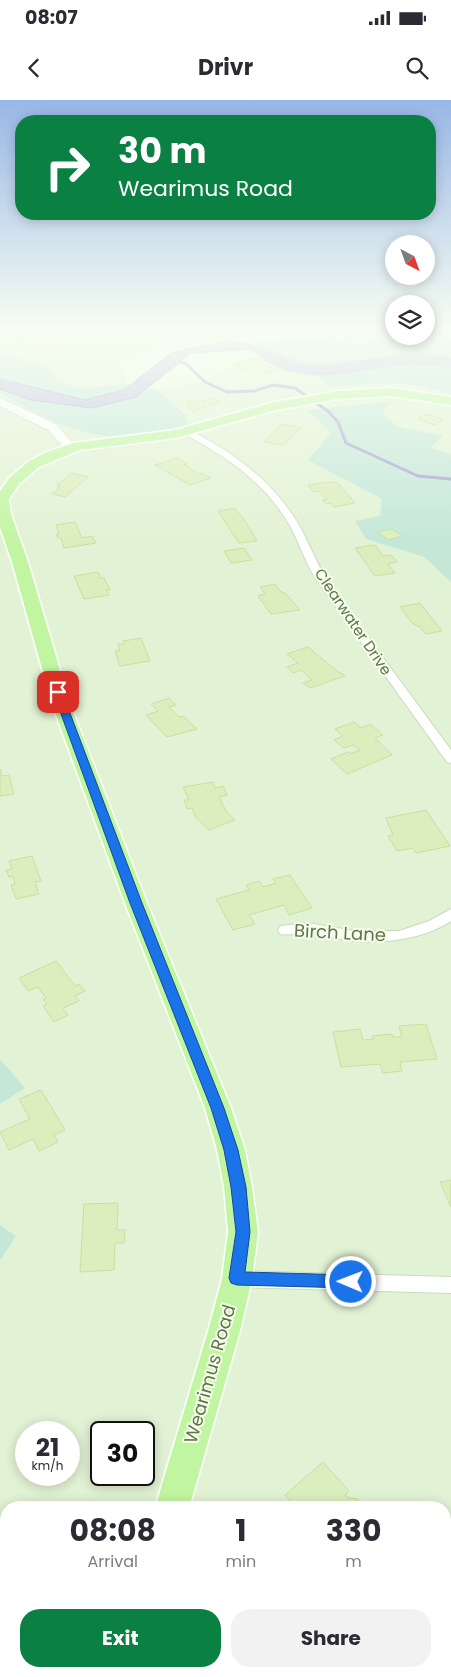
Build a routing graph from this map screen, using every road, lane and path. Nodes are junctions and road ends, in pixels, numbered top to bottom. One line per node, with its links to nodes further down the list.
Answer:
1 (303, 400): 3 (main road, Wearimus Road)
2 (0, 401): 4 (main road)
3 (187, 432): 4 (main road, Wearimus Road); 5 (street, Clearwater Drive)
4 (71, 448): 8 (main road, Wearimus Road)
5 (451, 759)
6 (451, 914): 7 (street, Birch Lane)
7 (285, 930)
8 (237, 1278): 9 (street); 10 (main road, Wearimus Road)
9 (451, 1285)
10 (174, 1501)

